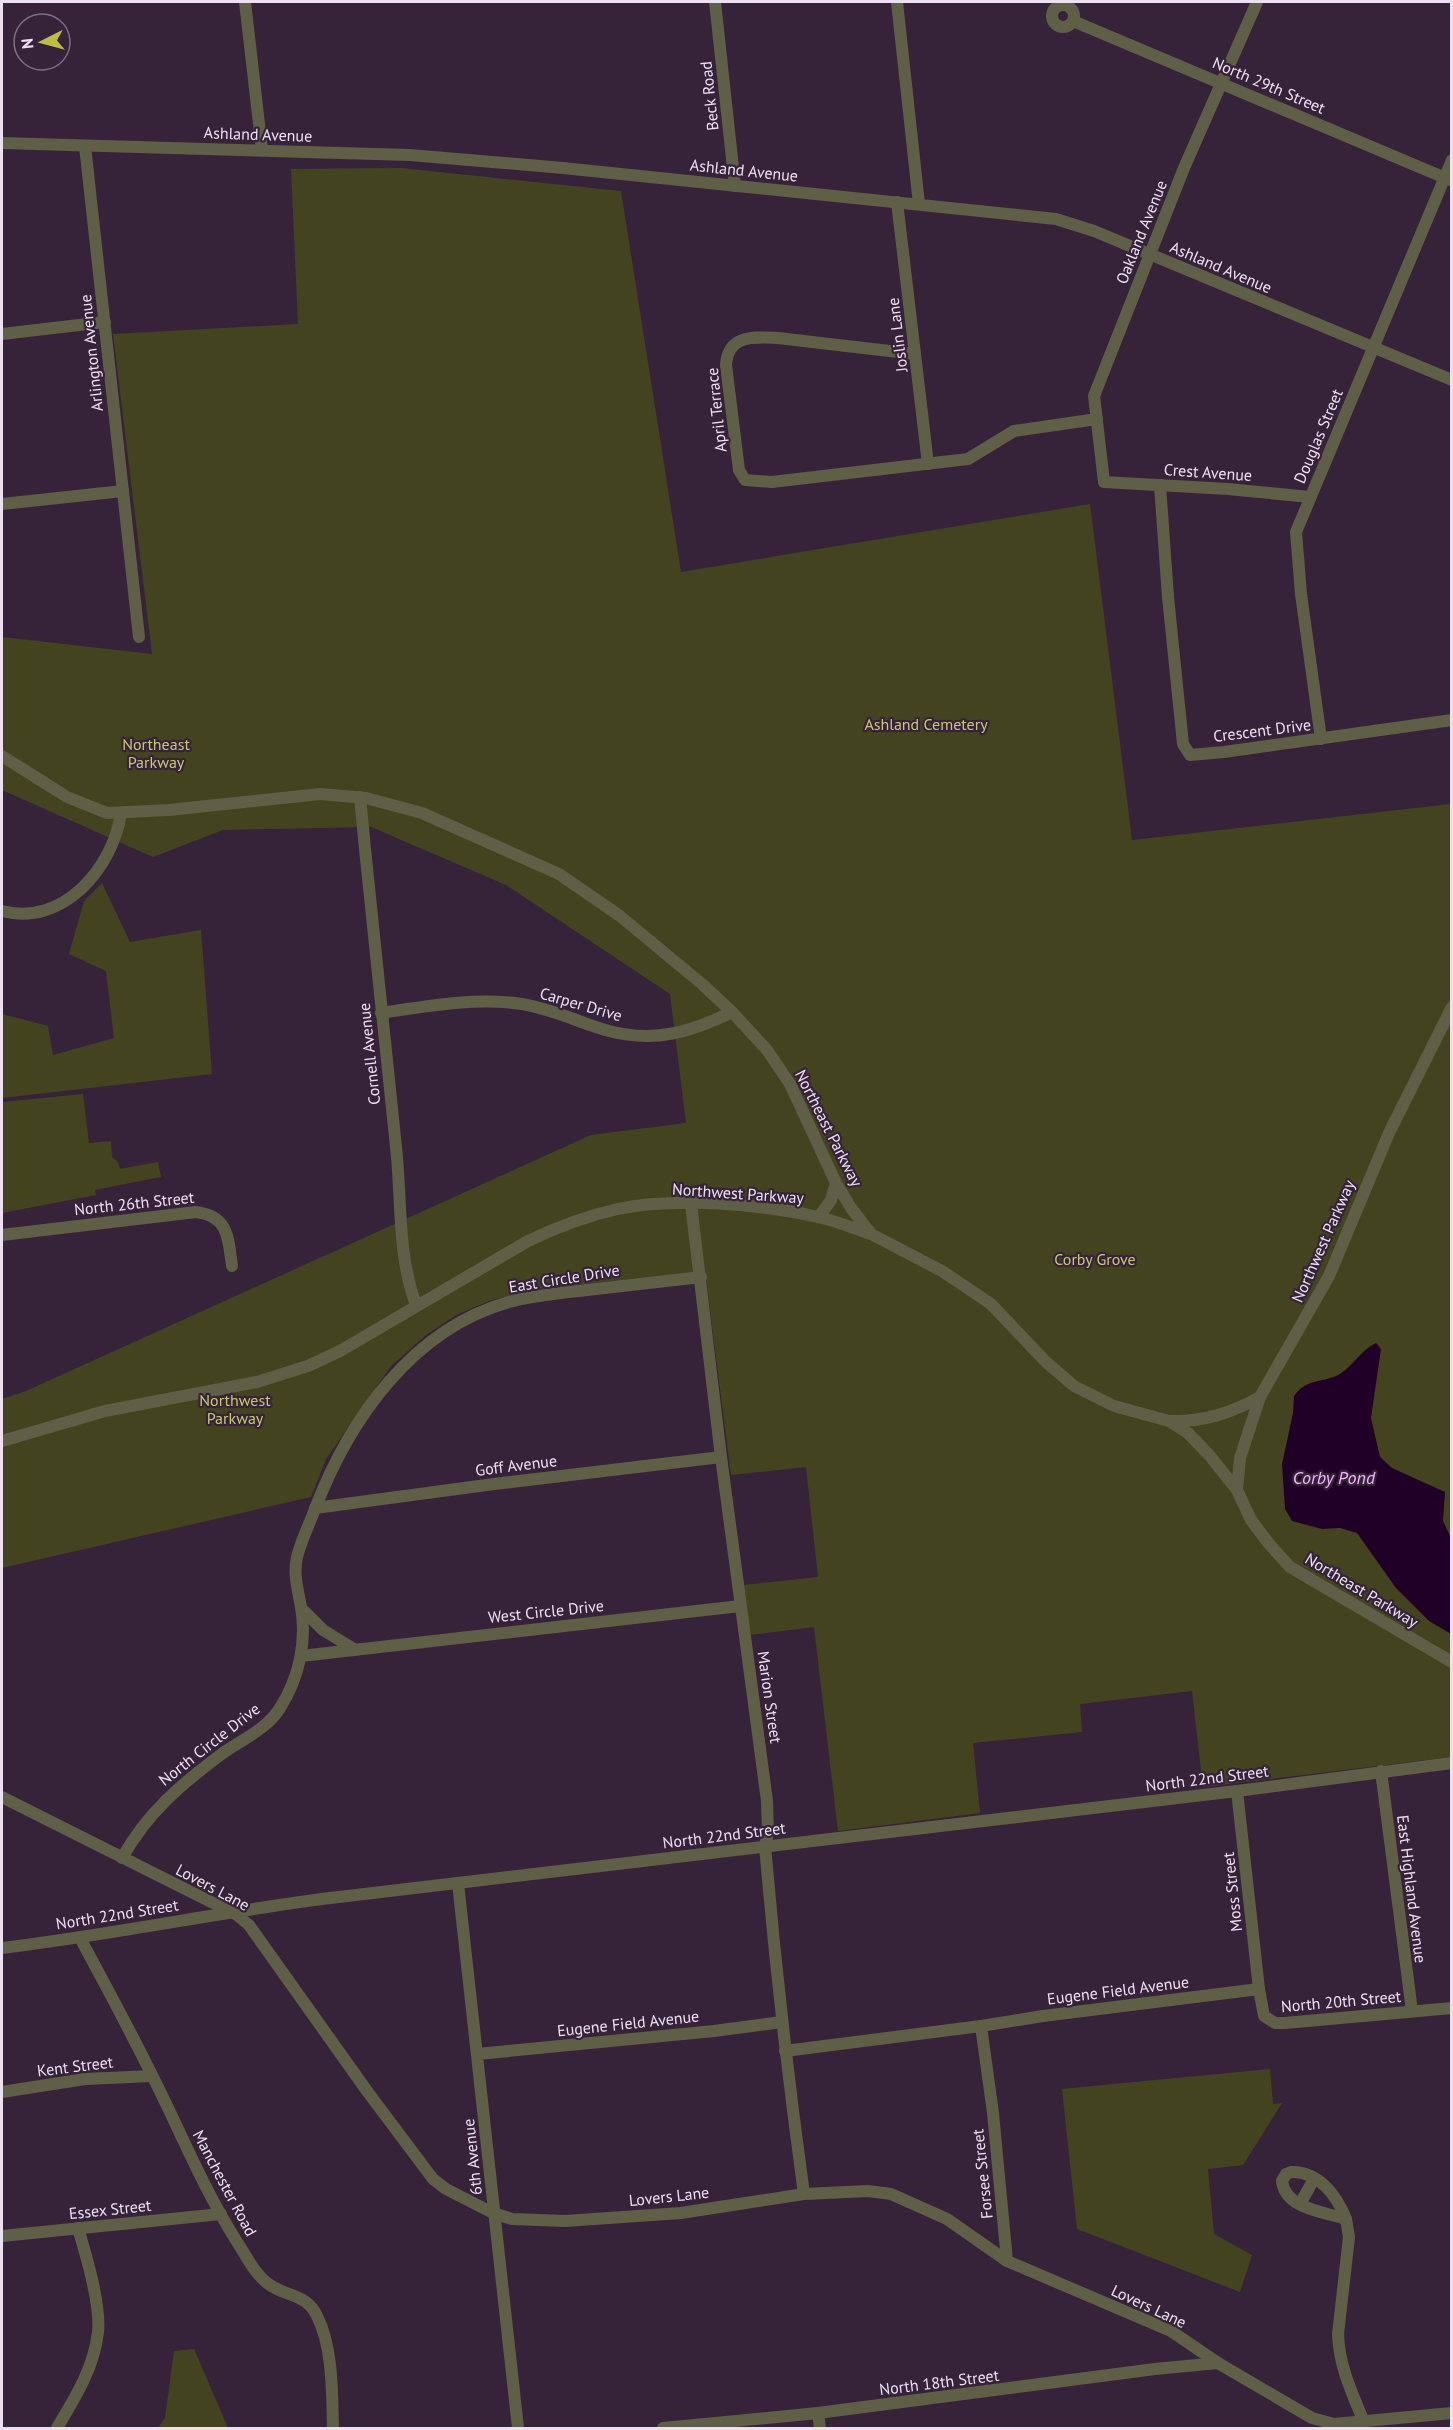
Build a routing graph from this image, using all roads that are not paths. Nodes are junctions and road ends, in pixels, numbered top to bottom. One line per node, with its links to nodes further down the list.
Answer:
1 (245, 2): 9 (street)
2 (715, 2): 12 (street, Beck Road)
3 (897, 2): 14 (street)
4 (1257, 2): 6 (street, Oakland Avenue)
5 (1052, 5): 6 (street, North 29th Street)
6 (1223, 84): 11 (street, North 29th Street); 15 (street, Oakland Avenue)
7 (2, 143): 8 (street, Ashland Avenue)
8 (85, 146): 9 (street, Ashland Avenue); 16 (street, Arlington Avenue)
9 (261, 150): 12 (street, Ashland Avenue)
10 (1452, 160): 11 (street, Douglas Street)
11 (1448, 179): 18 (street, Douglas Street)
12 (735, 186): 13 (street, Ashland Avenue)
13 (897, 202): 14 (street, Ashland Avenue); 19 (street, Joslin Lane)
14 (919, 204): 15 (street, Ashland Avenue)
15 (1150, 254): 18 (street, Ashland Avenue); 21 (street, Oakland Avenue)
16 (105, 322): 17 (street); 25 (street, Arlington Avenue)
17 (2, 334)
18 (1373, 348): 20 (street, Ashland Avenue); 26 (street, Douglas Street)
19 (915, 354): 22 (street, Joslin Lane); 22 (street, April Terrace)
20 (1452, 380)
21 (1097, 419): 22 (street); 23 (street, Oakland Avenue)
22 (928, 464)
23 (1104, 482): 24 (street, Crest Avenue)
24 (1160, 485): 26 (street, Crest Avenue); 30 (street, Crescent Drive)
25 (123, 490): 27 (street); 28 (street, Arlington Avenue)
26 (1310, 497): 30 (street, Douglas Street)
27 (2, 504)
28 (139, 637)
29 (1452, 720): 30 (street, Crescent Drive)
30 (1321, 739)
31 (2, 756): 33 (street, Northeast Parkway)
32 (360, 797): 33 (street, Northeast Parkway); 36 (street, Northeast Parkway); 37 (street, Cornell Avenue)
33 (121, 813): 34 (street)
34 (2, 911)
35 (1452, 1007): 46 (street, Northwest Parkway)
36 (732, 1012): 37 (street, Carper Drive); 38 (street, Northeast Parkway)
37 (381, 1013): 45 (street, Cornell Avenue)
38 (836, 1183): 40 (street); 41 (street, Northeast Parkway)
39 (691, 1204): 40 (street, Northwest Parkway); 44 (street, Marion Street); 45 (street, Northwest Parkway)
40 (819, 1217): 41 (street, Northwest Parkway)
41 (871, 1234): 47 (street, Northeast Parkway)
42 (2, 1235): 43 (street, North 26th Street)
43 (232, 1266)
44 (701, 1277): 49 (street, Marion Street); 51 (street, East Circle Drive)
45 (416, 1305): 48 (street, Northwest Parkway)
46 (1260, 1397): 47 (street); 50 (street, Northwest Parkway)
47 (1169, 1421): 50 (street, Northeast Parkway)
48 (2, 1441)
49 (721, 1456): 51 (street, Goff Avenue); 52 (street, Marion Street)
50 (1238, 1490): 56 (street, Northeast Parkway)
51 (315, 1508): 53 (street, North Circle Drive)
52 (740, 1606): 54 (street, West Circle Drive); 61 (street, Marion Street)
53 (301, 1608): 54 (street); 55 (street, North Circle Drive)
54 (355, 1649): 55 (street, West Circle Drive)
55 (301, 1656): 62 (street, North Circle Drive)
56 (1452, 1662)
57 (1452, 1763): 58 (street, North 22nd Street)
58 (1381, 1771): 59 (street, North 22nd Street); 69 (street, East Highland Avenue)
59 (1238, 1791): 61 (street, North 22nd Street); 67 (street, Moss Street)
60 (2, 1797): 62 (street, Lovers Lane)
61 (765, 1846): 63 (street, North 22nd Street); 70 (street, Marion Street)
62 (122, 1858): 64 (street, Lovers Lane)
63 (458, 1883): 64 (street, North 22nd Street); 73 (street, 6th Avenue)
64 (229, 1911): 65 (street, North 22nd Street); 79 (street, Lovers Lane)
65 (80, 1938): 66 (street, North 22nd Street); 74 (street, Manchester Road)
66 (2, 1948)
67 (1259, 1989): 69 (street, North 20th Street); 71 (street, Eugene Field Avenue)
68 (1452, 2008): 69 (street, North 20th Street)
69 (1412, 2011)
70 (782, 2022): 72 (street, Marion Street); 73 (street, Eugene Field Avenue)
71 (981, 2026): 72 (street, Eugene Field Avenue); 84 (street, Forsee Street)
72 (785, 2051): 77 (street, Marion Street)
73 (478, 2054): 79 (street, 6th Avenue)
74 (152, 2076): 75 (street, Kent Street); 80 (street, Manchester Road)
75 (2, 2092)
76 (1314, 2179): 78 (street); 78 (street); 81 (street)
77 (804, 2194): 79 (street, Lovers Lane); 84 (street, Lovers Lane)
78 (1300, 2204): 81 (street)
79 (493, 2213): 93 (street, 6th Avenue)
80 (221, 2214): 82 (street, Essex Street); 92 (street, Manchester Road)
81 (1346, 2219): 89 (street)
82 (78, 2228): 83 (street, Essex Street); 91 (street)
83 (2, 2236)
84 (1007, 2261): 85 (street, Lovers Lane)
85 (1218, 2363): 87 (street, North 18th Street); 90 (street, Lovers Lane)
86 (1452, 2413): 88 (street, Lovers Lane)
87 (818, 2414): 94 (street, North 18th Street); 95 (street)
88 (1438, 2415): 89 (street, Lovers Lane); 96 (street)
89 (1364, 2422): 90 (street, Lovers Lane)
90 (1313, 2423)
91 (57, 2428)
92 (333, 2428)
93 (518, 2428)
94 (670, 2428)
95 (820, 2428)
96 (1439, 2428)

